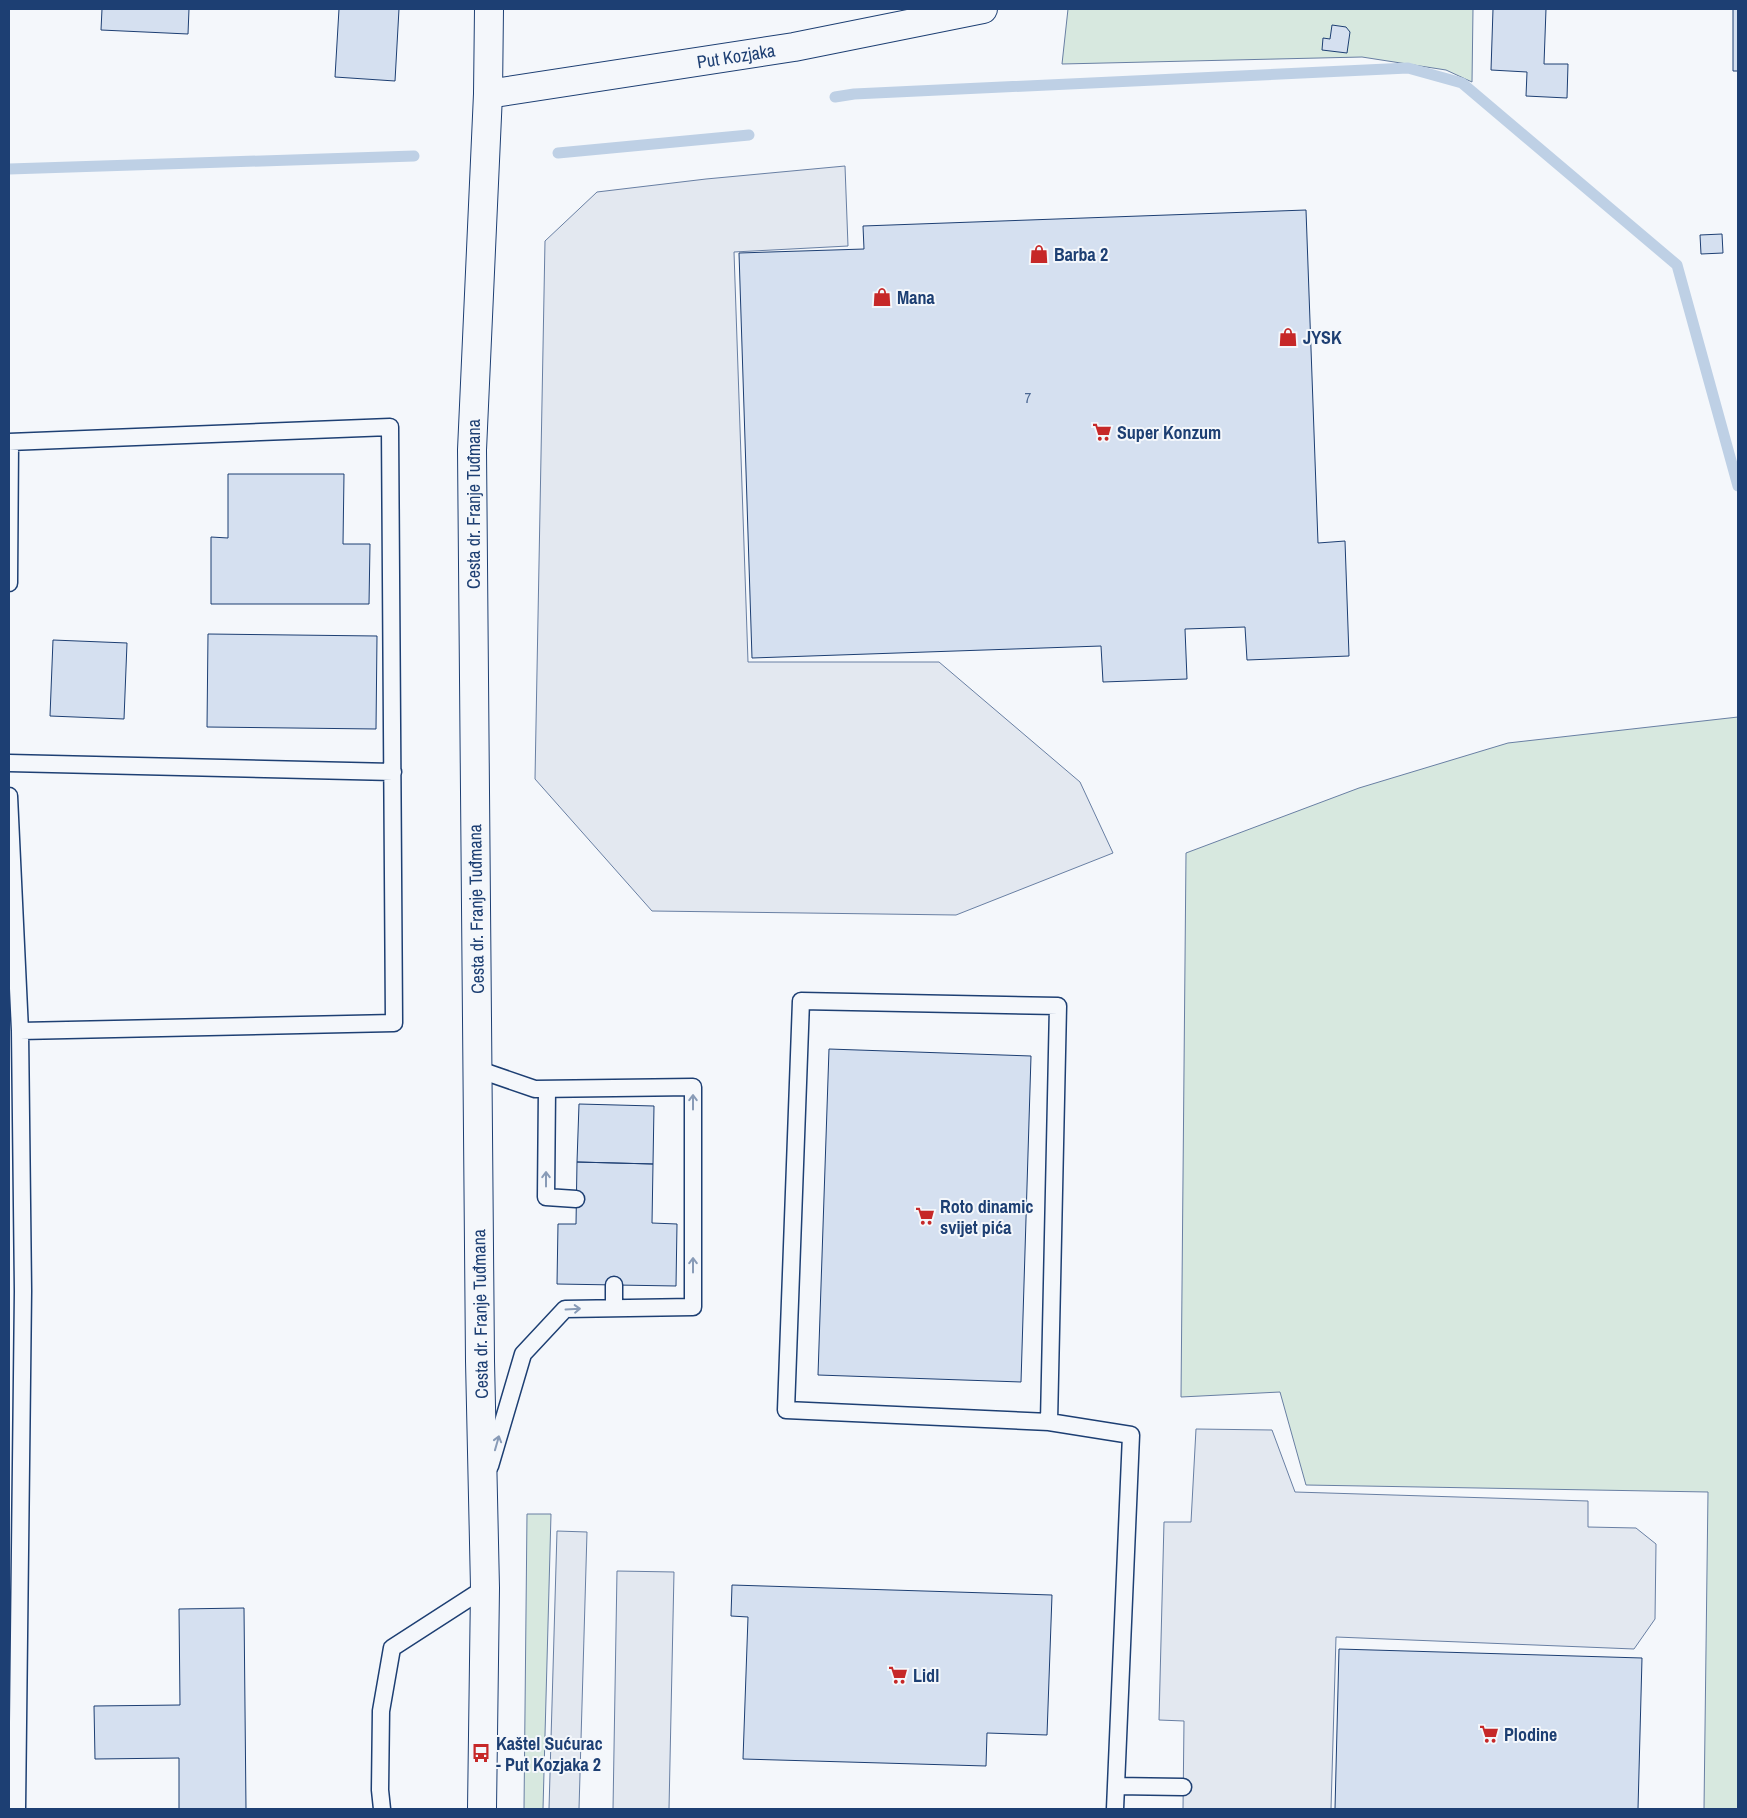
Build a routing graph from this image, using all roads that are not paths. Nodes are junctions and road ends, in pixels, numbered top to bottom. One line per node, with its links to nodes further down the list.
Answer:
1 (489, 9): 3 (main road, Cesta dr. Franje Tuđmana)
2 (983, 9): 3 (main road, Put Kozjaka)
3 (488, 94): 10 (main road, Cesta dr. Franje Tuđmana)
4 (9, 442): 5 (lane); 7 (lane)
5 (9, 583)
6 (9, 763): 7 (lane)
7 (393, 772): 9 (lane)
8 (9, 796): 9 (lane)
9 (20, 1031): 20 (lane)
10 (477, 1069): 11 (lane); 16 (main road, Cesta dr. Franje Tuđmana)
11 (546, 1089): 12 (lane, one-way to 11); 14 (lane, one-way to 11)
12 (576, 1198)
13 (614, 1285): 14 (lane)
14 (614, 1308): 16 (lane, one-way to 14)
15 (1049, 1422): 15 (lane); 18 (lane)
16 (483, 1490): 17 (main road, Cesta dr. Franje Tuđmana)
17 (485, 1588): 21 (lane); 22 (main road, Cesta dr. Franje Tuđmana)
18 (1116, 1786): 19 (lane); 23 (lane)
19 (1183, 1787)
20 (17, 1809)
21 (382, 1809)
22 (482, 1809)
23 (1115, 1809)

